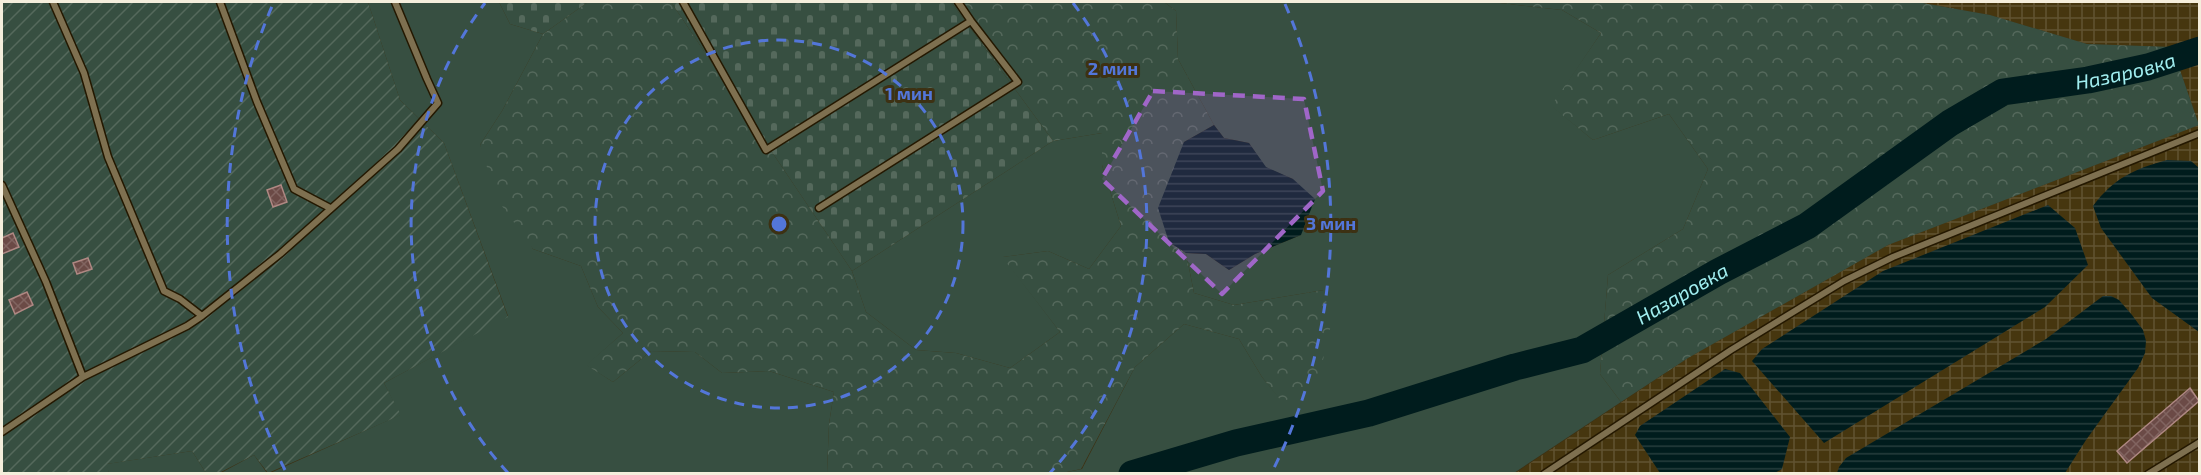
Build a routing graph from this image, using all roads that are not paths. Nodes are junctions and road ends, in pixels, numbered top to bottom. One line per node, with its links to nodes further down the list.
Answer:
1 (53, 2): 11 (lane)
2 (220, 2): 9 (lane)
3 (396, 2): 9 (lane)
4 (683, 2): 6 (lane)
5 (958, 2): 6 (lane)
6 (971, 21): 10 (lane)
7 (2199, 133): 15 (lane)
8 (2, 185): 12 (lane)
9 (330, 208): 11 (lane)
10 (819, 208)
11 (202, 316): 12 (lane)
12 (83, 377): 13 (lane)
13 (2, 432)
14 (2199, 442): 16 (lane)
15 (1544, 474)
16 (2148, 474)

